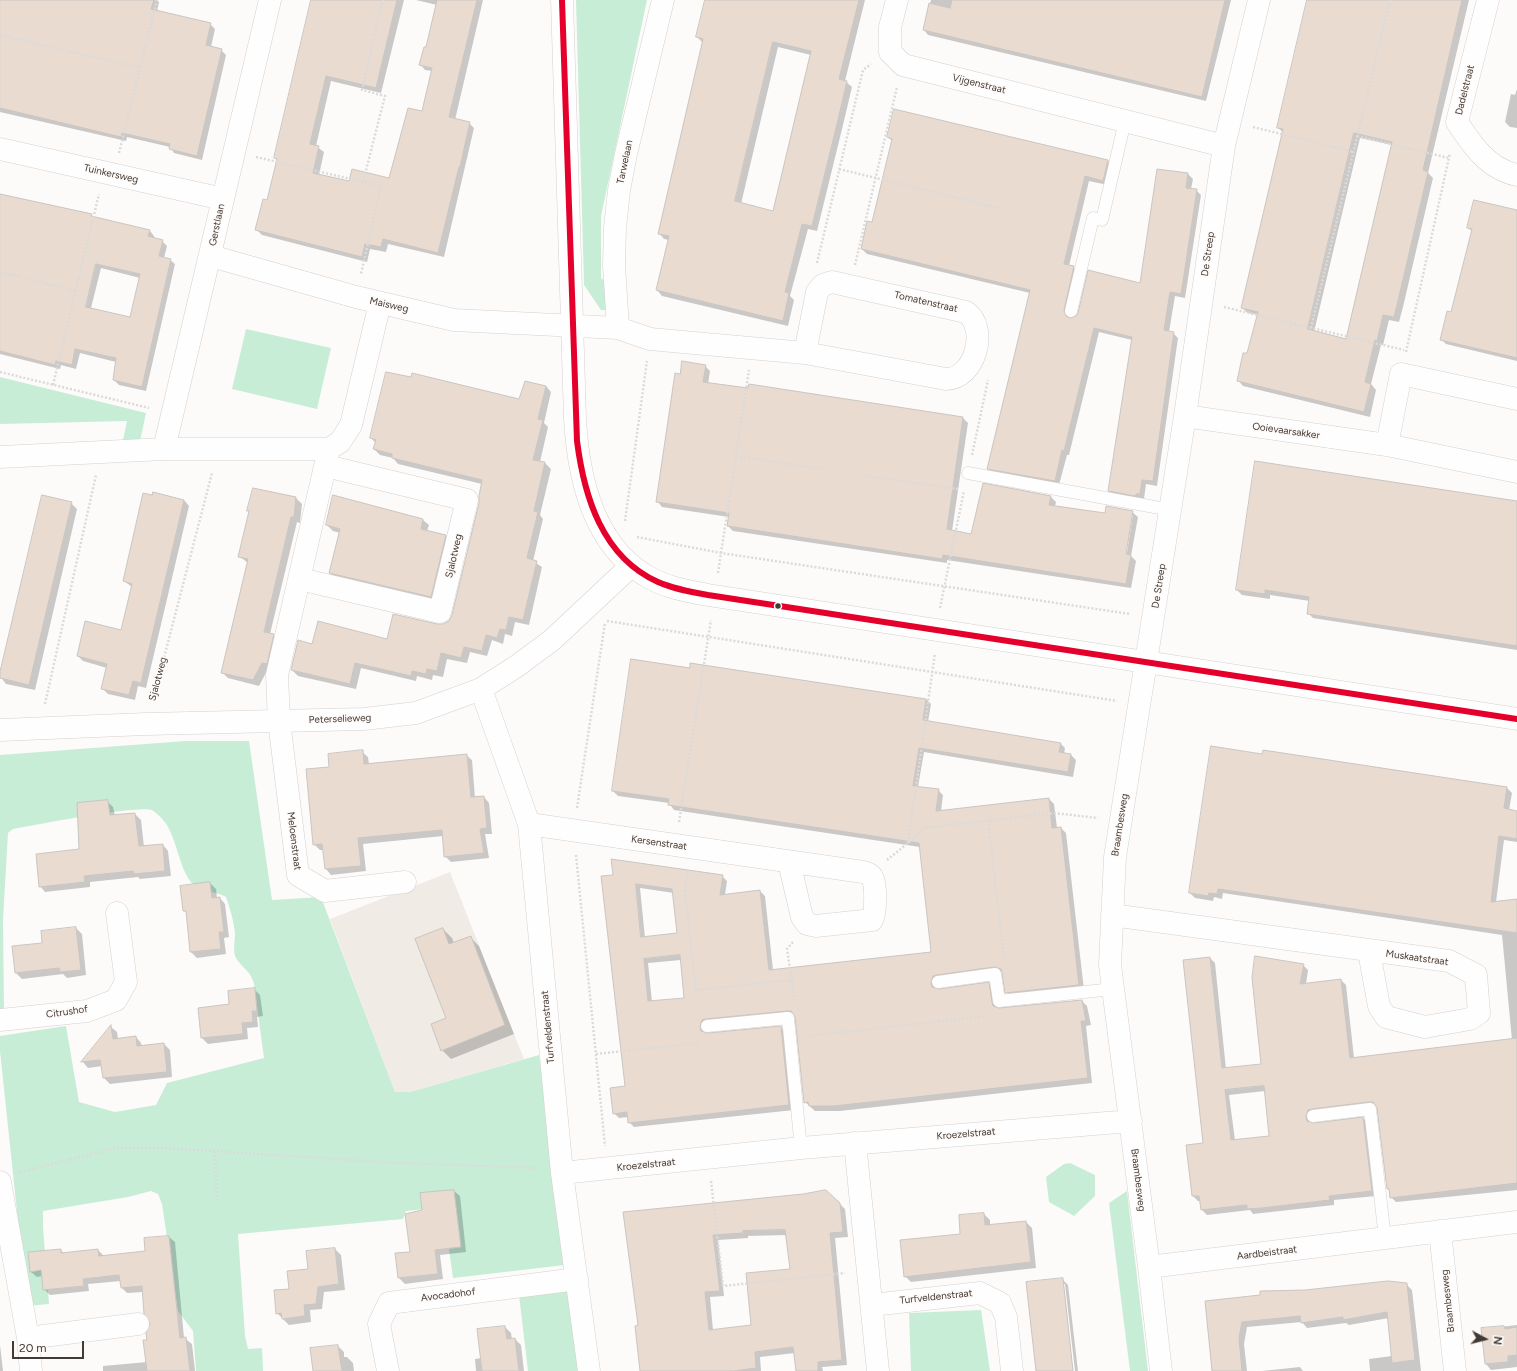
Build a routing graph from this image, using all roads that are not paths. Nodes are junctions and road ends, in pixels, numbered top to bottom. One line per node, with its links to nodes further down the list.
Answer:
1 (270, 0): 11 (street, Gerstlaan)
2 (562, 0): 15 (street)
3 (663, 0): 16 (street, Tarwelaan)
4 (897, 0): 7 (street, Vijgenstraat)
5 (1259, 0): 8 (street, De Streep)
6 (1488, 0): 10 (street, Dadelstraat)
7 (1125, 121): 8 (street, Vijgenstraat); 14 (lane)
8 (1224, 146): 19 (street, De Streep)
9 (0, 149): 11 (street, Tuinkersweg)
10 (1517, 175)
11 (223, 200): 12 (street, Gerstlaan)
12 (211, 256): 13 (street, Maisweg); 21 (street, Gerstlaan)
13 (380, 303): 15 (street, Maisweg); 23 (street)
14 (1071, 311)
15 (572, 326): 16 (street, Tomatenstraat); 27 (street)
16 (618, 328): 17 (street, Tomatenstraat)
17 (805, 353): 17 (street, Tomatenstraat)
18 (1517, 398): 20 (street)
19 (1185, 416): 20 (street, Ooievaarsakker); 26 (street, De Streep)
20 (1387, 445): 24 (street, Ooievaarsakker)
21 (164, 449): 22 (street, Sjalotweg); 23 (street, Sjalotweg)
22 (0, 457)
23 (327, 457): 28 (street); 28 (street, Sjalotweg)
24 (1517, 472)
25 (968, 473): 26 (lane)
26 (1171, 510): 29 (street, De Streep)
27 (625, 551): 29 (street); 30 (street, Peterselieweg)
28 (300, 579): 32 (street)
29 (1147, 662): 31 (street); 38 (street, Braambesweg)
30 (481, 689): 32 (street, Peterselieweg); 34 (street, Turfveldenstraat)
31 (1517, 719)
32 (280, 721): 33 (street, Peterselieweg); 36 (street, Meloenstraat)
33 (0, 730)
34 (529, 824): 35 (street, Kersenstraat); 48 (street, Turfveldenstraat)
35 (789, 862): 35 (street, Kersenstraat)
36 (405, 882)
37 (117, 913): 42 (street, Citrushof)
38 (1112, 915): 39 (street, Muskaatstraat); 41 (street, Braambesweg)
39 (1369, 952): 39 (street, Muskaatstraat)
40 (938, 982): 41 (lane)
41 (1113, 989): 45 (street, Braambesweg)
42 (0, 1020)
43 (707, 1026): 47 (lane)
44 (1313, 1116): 52 (lane)
45 (1131, 1121): 46 (street, Kroezelstraat); 53 (street, Braambesweg)
46 (854, 1143): 47 (street, Kroezelstraat); 55 (street)
47 (801, 1148): 48 (street, Kroezelstraat)
48 (562, 1171): 54 (street, Turfveldenstraat)
49 (8, 1178): 57 (street)
50 (1517, 1222): 51 (street, Aardbeistraat)
51 (1440, 1231): 52 (street, Aardbeistraat); 64 (street, Braambesweg)
52 (1385, 1238): 53 (street, Aardbeistraat)
53 (1149, 1267): 63 (street, Braambesweg)
54 (577, 1279): 59 (street, Avocadohof); 60 (street, Turfveldenstraat)
55 (872, 1304): 61 (street); 62 (street, Turfveldenstraat)
56 (138, 1324): 57 (street)
57 (28, 1338): 58 (street)
58 (31, 1371)
59 (388, 1371)
60 (589, 1371)
61 (878, 1371)
62 (1012, 1371)
63 (1161, 1371)
64 (1455, 1371)

